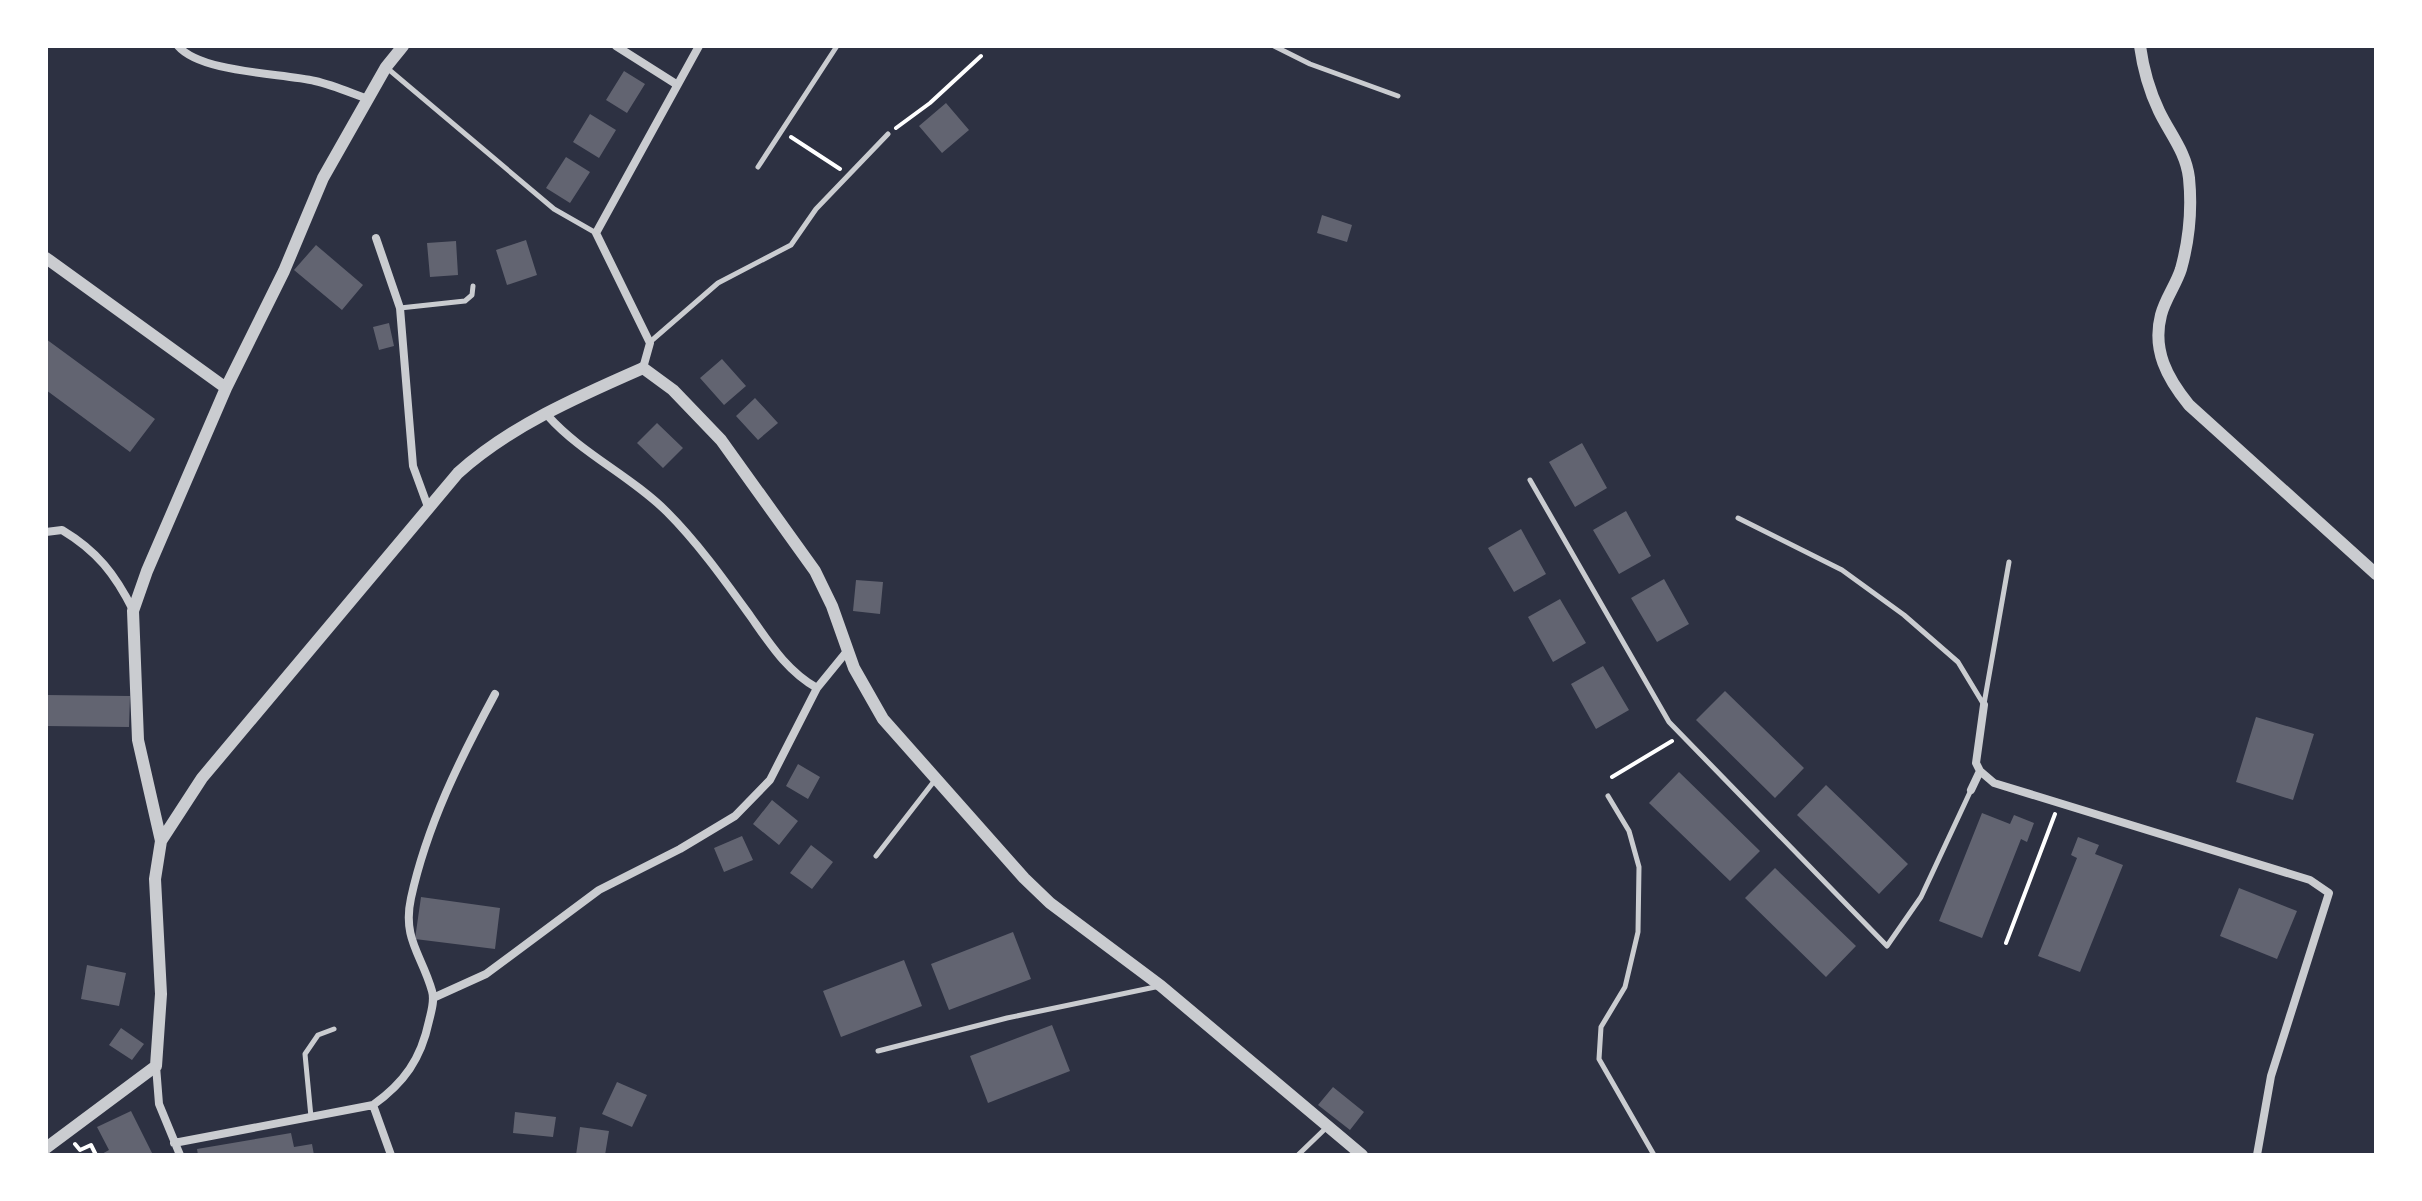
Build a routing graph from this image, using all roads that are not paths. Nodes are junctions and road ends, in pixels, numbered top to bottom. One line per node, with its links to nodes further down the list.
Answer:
1 (178, 46): 11 (street)
2 (403, 46): 8 (street)
3 (616, 46): 9 (street)
4 (699, 46): 9 (street)
5 (837, 46): 13 (lane)
6 (1274, 46): 10 (lane)
7 (2140, 46): 28 (street)
8 (386, 67): 11 (street); 14 (lane)
9 (676, 84): 14 (street)
10 (1398, 96)
11 (368, 99): 21 (street)
12 (888, 134): 19 (lane)
13 (758, 167)
14 (596, 233): 19 (street)
15 (376, 238): 18 (street)
16 (46, 258): 21 (street)
17 (473, 286): 18 (lane)
18 (400, 308): 24 (street)
19 (650, 343): 20 (street)
20 (643, 368): 22 (street); 30 (street)
21 (226, 388): 29 (street)
22 (548, 416): 24 (street); 31 (street)
23 (1530, 480): 36 (lane)
24 (428, 507): 38 (street)
25 (1738, 518): 33 (lane)
26 (46, 532): 29 (street)
27 (2009, 562): 33 (lane)
28 (2376, 574)
29 (133, 611): 38 (street)
30 (848, 650): 31 (street); 35 (street)
31 (817, 688): 41 (street)
32 (495, 694): 41 (street)
33 (1984, 705): 34 (street)
34 (1980, 771): 36 (street); 55 (street)
35 (935, 779): 39 (lane); 40 (street)
36 (1971, 790)
37 (1608, 796): 54 (lane)
38 (161, 841): 44 (street)
39 (876, 856)
40 (1161, 986): 43 (lane); 47 (street)
41 (433, 998): 45 (street)
42 (334, 1029): 46 (lane)
43 (878, 1051)
44 (156, 1066): 48 (street); 49 (street)
45 (373, 1105): 46 (street); 51 (street)
46 (311, 1118): 48 (street)
47 (1327, 1126): 52 (lane); 53 (street)
48 (174, 1143): 50 (street)
49 (46, 1148)
50 (180, 1155)
51 (391, 1155)
52 (1298, 1155)
53 (1362, 1155)
54 (1654, 1155)
55 (2257, 1155)

